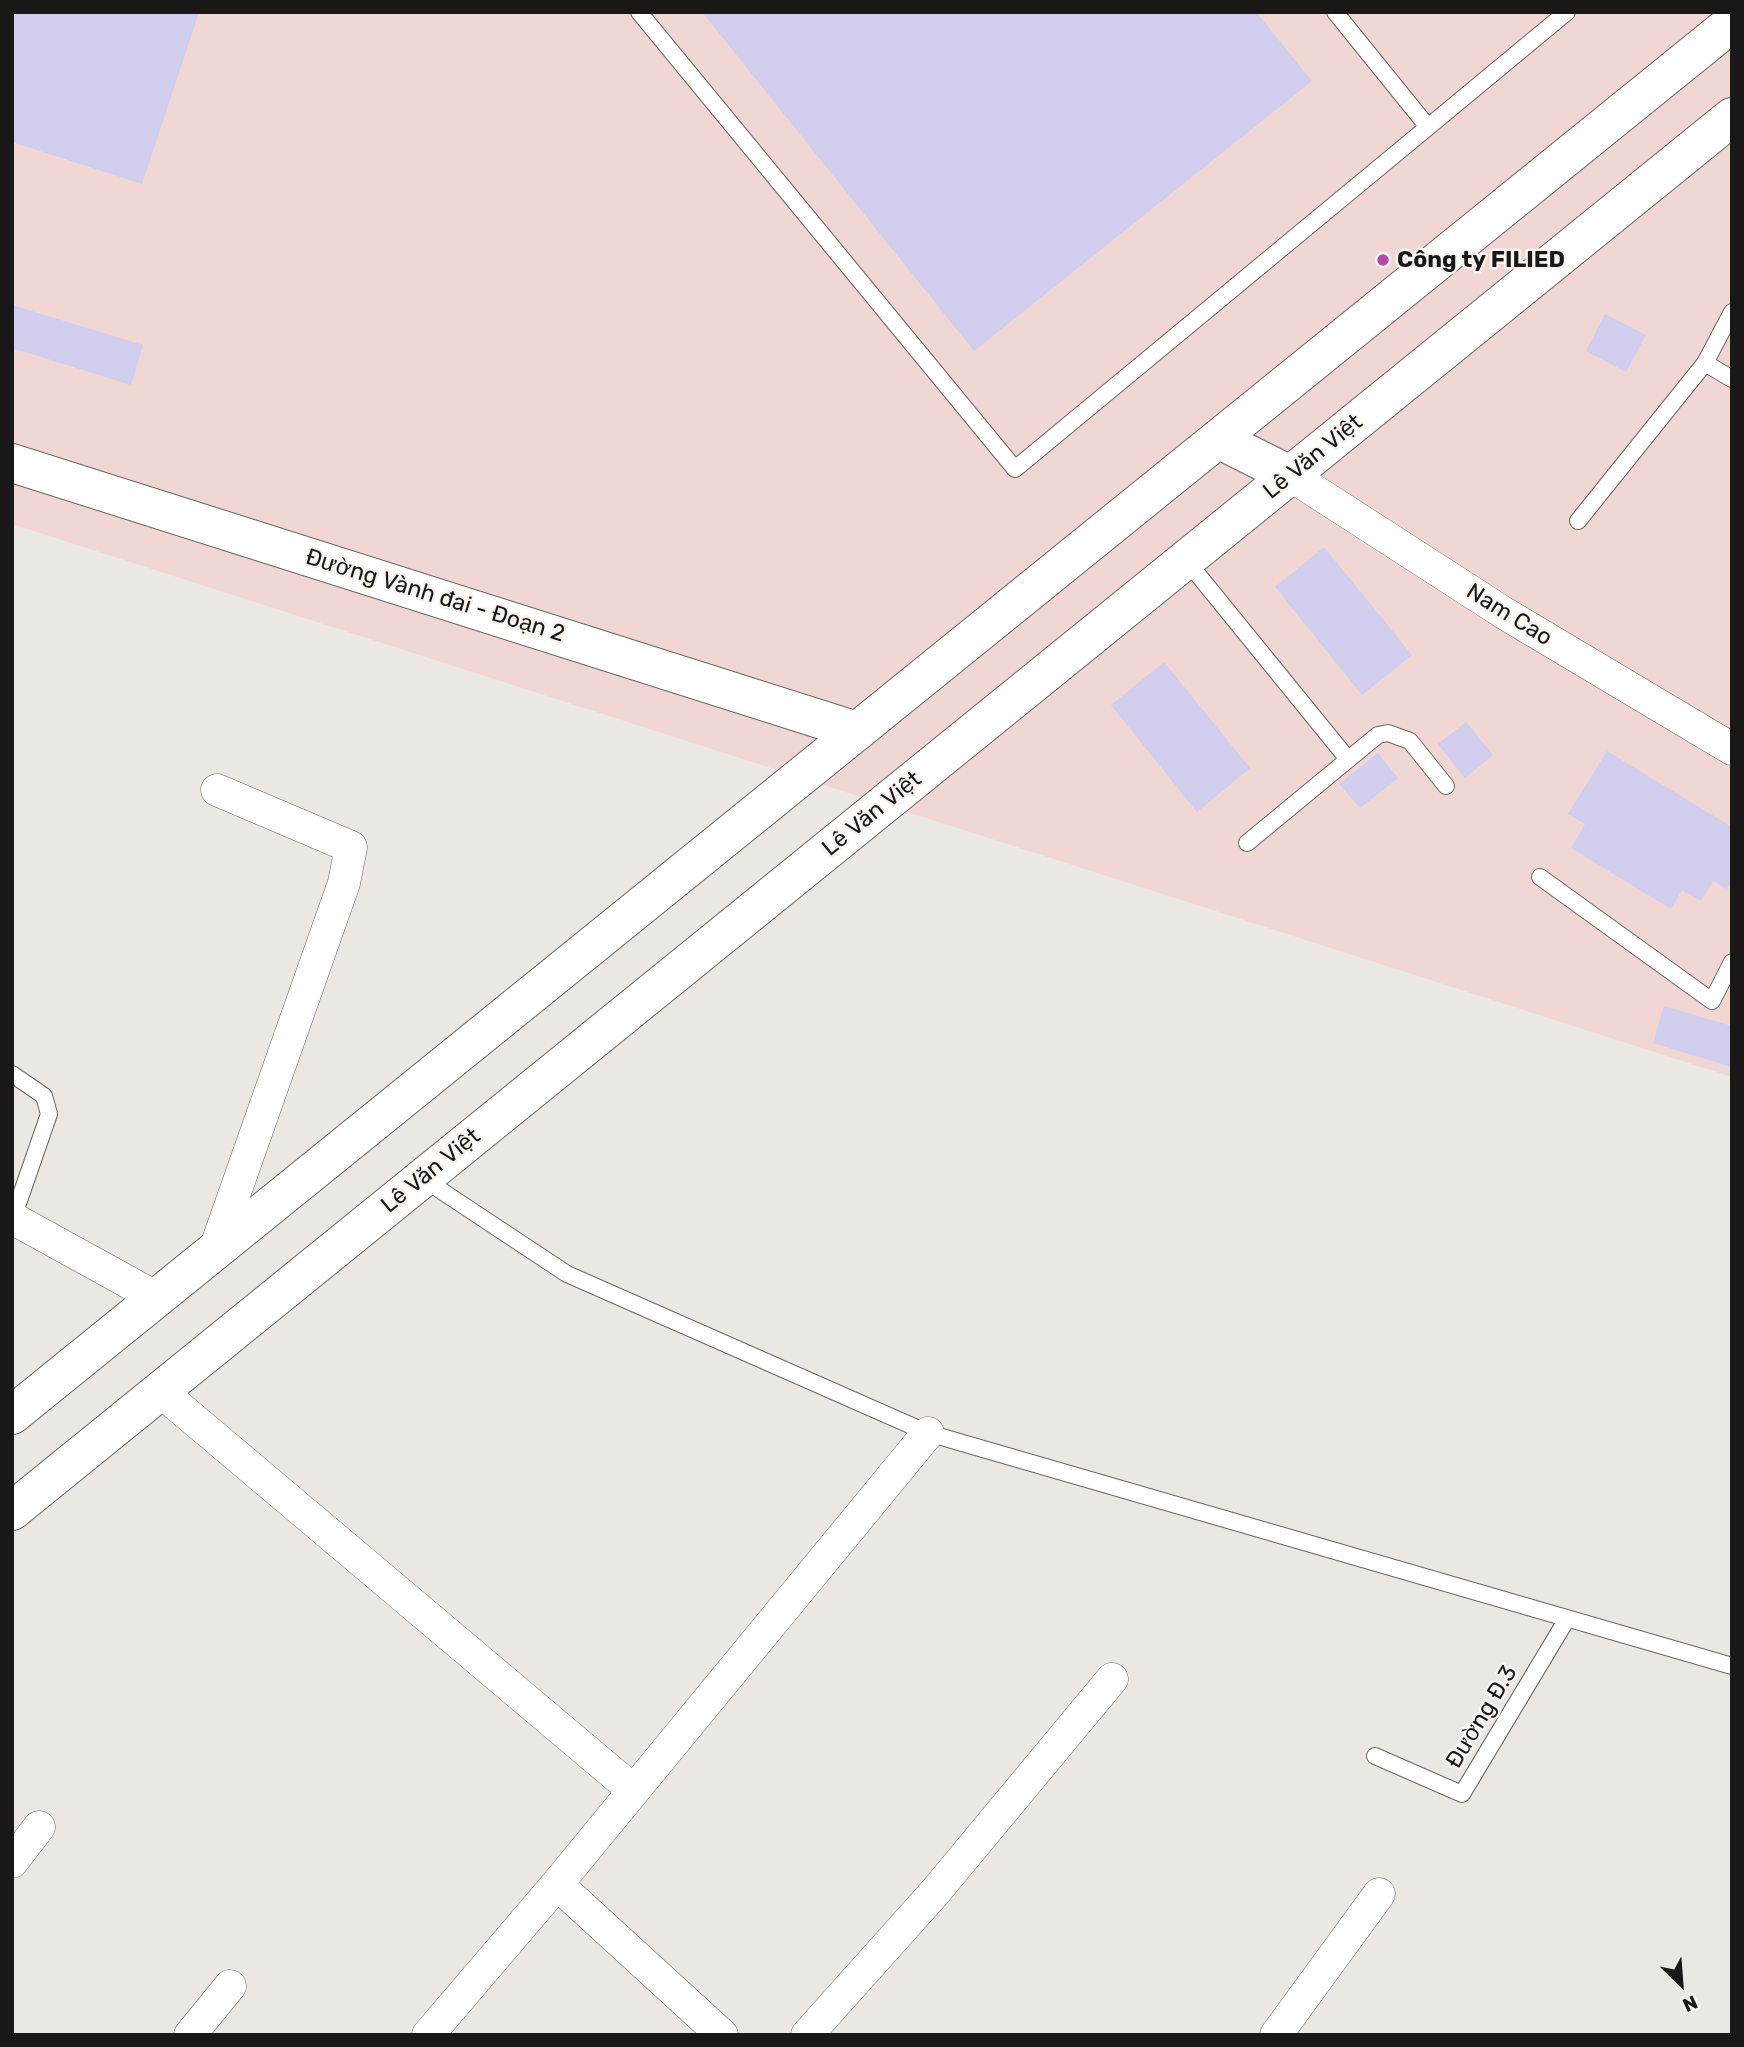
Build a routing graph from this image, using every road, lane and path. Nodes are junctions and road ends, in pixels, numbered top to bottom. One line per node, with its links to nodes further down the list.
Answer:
1 (639, 12): 6 (lane)
2 (1335, 12): 6 (lane)
3 (1567, 12): 6 (lane)
4 (1732, 23): 10 (main road)
5 (1732, 117): 12 (main road, Lê Văn Việt)
6 (1428, 127)
7 (1732, 312): 8 (lane)
8 (1705, 363): 9 (lane); 13 (lane)
9 (1732, 379)
10 (1218, 439): 12 (main road); 15 (main road)
11 (12, 463): 15 (main road, Đường Vành đai - Đoạn 2)
12 (1290, 475): 14 (main road, Lê Văn Việt); 16 (street, Nam Cao)
13 (1578, 521)
14 (1186, 560): 17 (lane); 24 (main road, Lê Văn Việt)
15 (857, 731): 26 (main road)
16 (1732, 749)
17 (1347, 758): 18 (lane); 20 (lane)
18 (1446, 786)
19 (217, 790): 26 (street)
20 (1247, 842)
21 (1540, 877): 22 (lane)
22 (1732, 962)
23 (12, 1074): 25 (lane)
24 (422, 1178): 28 (main road, Lê Văn Việt); 30 (lane)
25 (13, 1218): 27 (street)
26 (214, 1252): 27 (main road)
27 (157, 1298): 29 (main road)
28 (160, 1391): 31 (main road, Lê Văn Việt); 36 (street)
29 (12, 1415)
30 (928, 1433): 32 (lane); 36 (street)
31 (12, 1511)
32 (1567, 1619): 33 (lane); 35 (lane, Đường Đ.3)
33 (1732, 1666)
34 (1112, 1679): 45 (street)
35 (1375, 1756)
36 (633, 1790): 39 (street)
37 (39, 1827): 38 (street)
38 (12, 1862)
39 (557, 1884): 43 (street); 44 (street)
40 (1379, 1894): 46 (street)
41 (230, 1986): 42 (street)
42 (190, 2035)
43 (428, 2035)
44 (722, 2035)
45 (807, 2035)
46 (1276, 2035)

